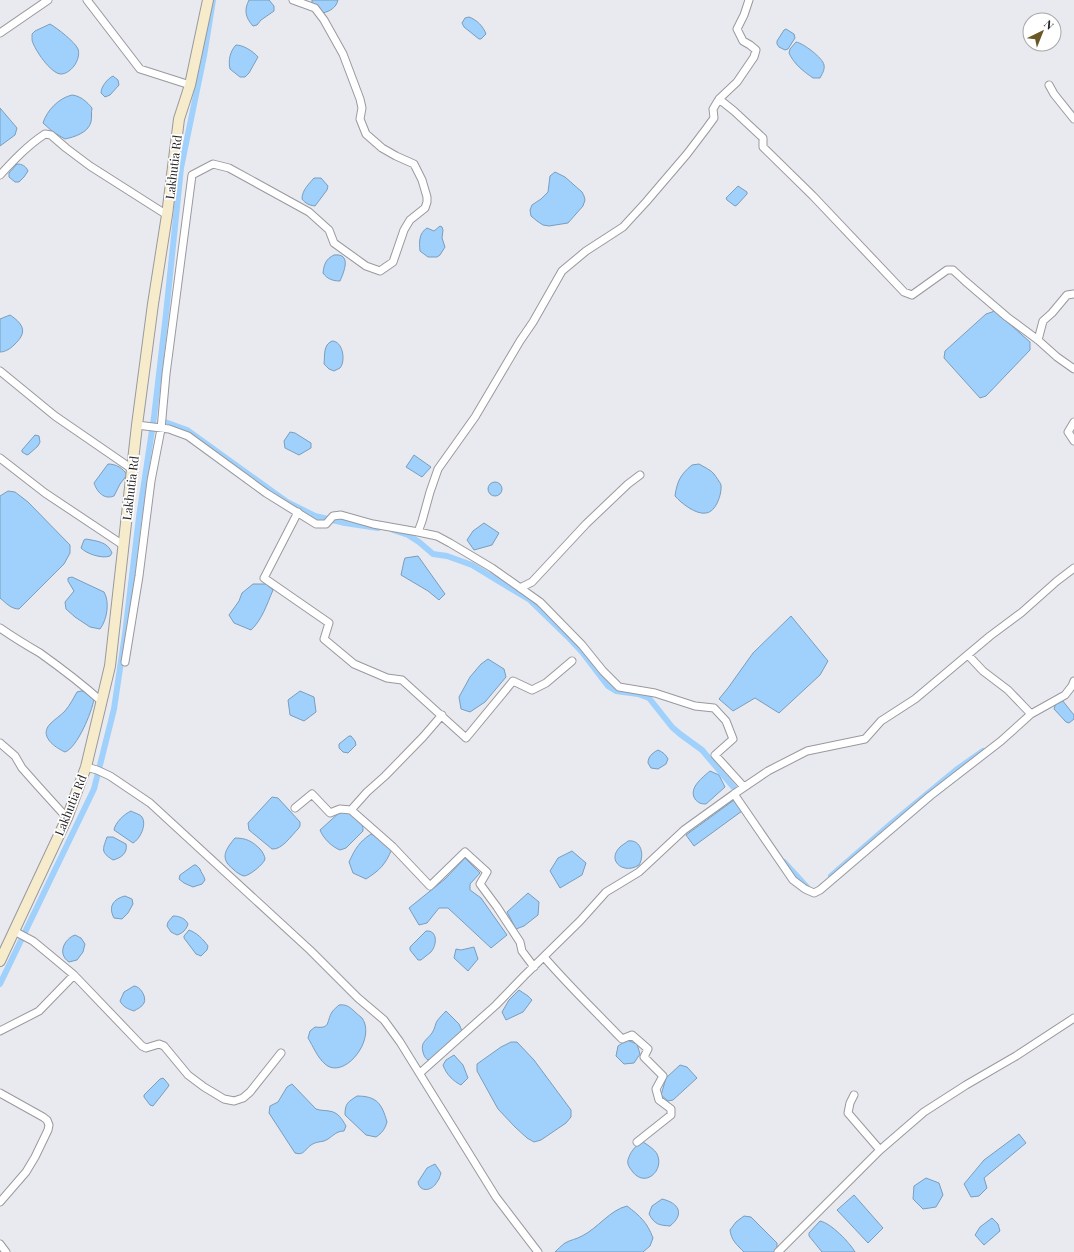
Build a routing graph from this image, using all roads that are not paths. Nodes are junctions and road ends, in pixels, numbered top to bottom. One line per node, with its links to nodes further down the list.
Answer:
1 (48, 0): 6 (street)
2 (87, 0): 7 (street)
3 (208, 0): 7 (street, Lakhutia Rd)
4 (293, 0): 19 (street)
5 (749, 0): 9 (street)
6 (0, 32)
7 (190, 86): 12 (street, Lakhutia Rd)
8 (1049, 86): 10 (street)
9 (719, 99): 14 (street); 25 (street)
10 (1074, 119)
11 (0, 175): 12 (street)
12 (167, 215): 18 (street, Lakhutia Rd)
13 (1074, 294): 14 (street)
14 (1038, 340): 15 (street)
15 (1074, 369)
16 (0, 371): 22 (street)
17 (1074, 422): 20 (street)
18 (137, 425): 19 (street); 22 (street, Lakhutia Rd)
19 (161, 429): 24 (street); 32 (street)
20 (1074, 441)
21 (0, 458): 26 (street)
22 (132, 469): 26 (street, Lakhutia Rd)
23 (640, 475): 28 (street)
24 (298, 512): 25 (street); 36 (street)
25 (418, 532): 28 (street)
26 (123, 545): 34 (street, Lakhutia Rd)
27 (1074, 568): 30 (street)
28 (520, 588): 39 (street)
29 (0, 628): 34 (street)
30 (968, 655): 35 (street); 39 (street)
31 (572, 661): 36 (street)
32 (125, 662)
33 (1074, 681): 35 (street)
34 (102, 701): 38 (street, Lakhutia Rd)
35 (1032, 714): 40 (street)
36 (442, 715): 42 (street)
37 (0, 742): 43 (street)
38 (86, 767): 43 (street, Lakhutia Rd); 52 (street)
39 (744, 787): 40 (street)
40 (734, 794): 45 (street)
41 (294, 808): 42 (street)
42 (351, 810): 47 (street)
43 (67, 818): 44 (street, Lakhutia Rd)
44 (14, 931): 46 (street, Lakhutia Rd); 48 (street)
45 (544, 957): 47 (street); 55 (street)
46 (0, 961)
47 (534, 967): 52 (street)
48 (74, 976): 50 (street); 51 (street)
49 (1074, 1018): 56 (street)
50 (0, 1031)
51 (281, 1053)
52 (420, 1074): 60 (street)
53 (0, 1093): 57 (street)
54 (854, 1095): 56 (street)
55 (637, 1142)
56 (880, 1150): 61 (street)
57 (0, 1202)
58 (0, 1244): 59 (street)
59 (6, 1252)
60 (538, 1252)
61 (778, 1252)

